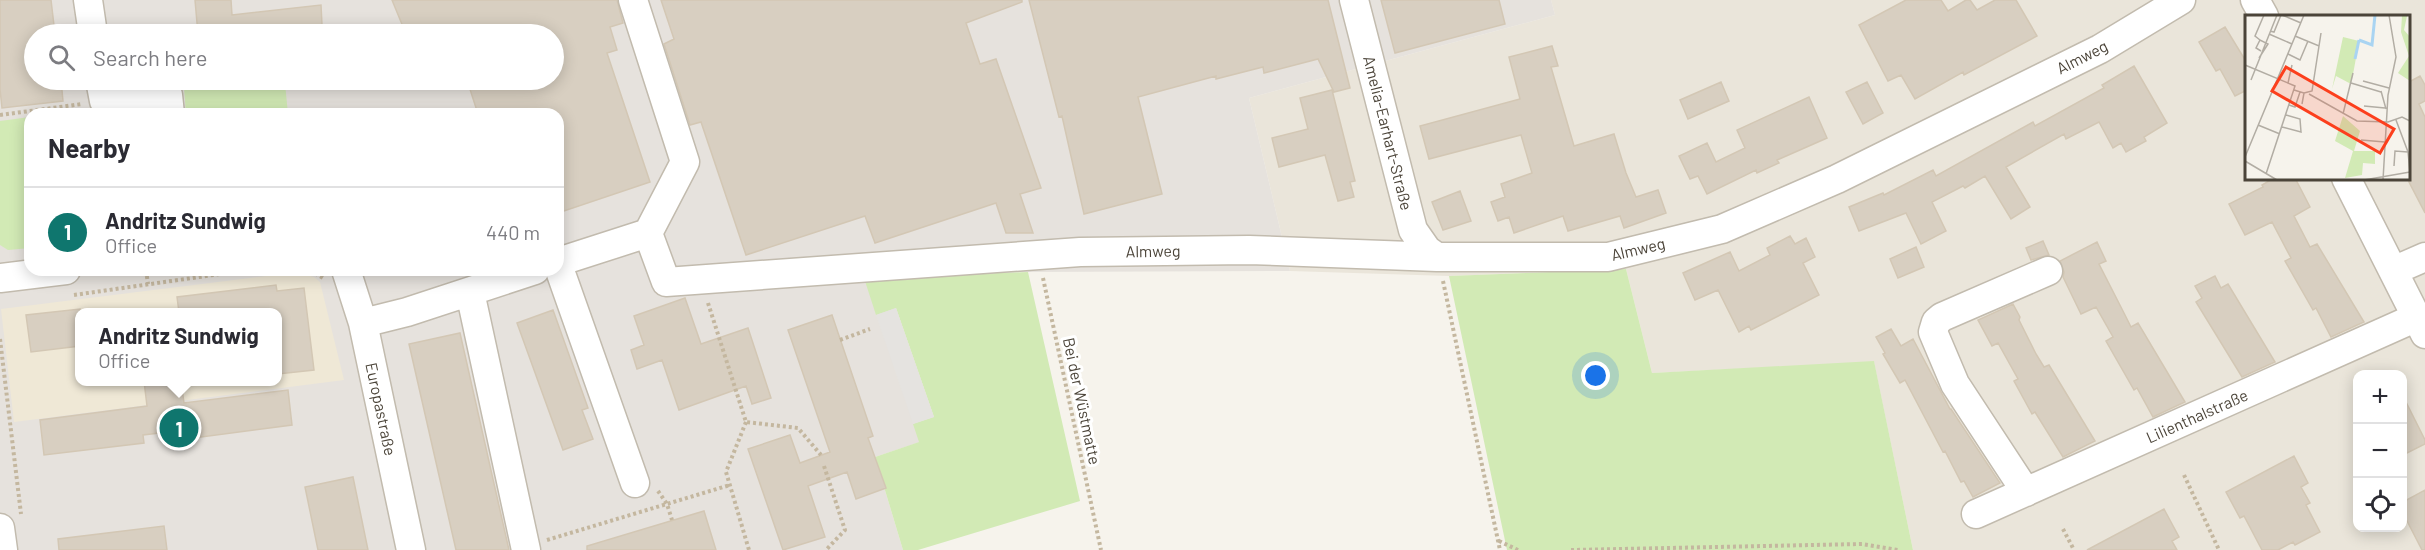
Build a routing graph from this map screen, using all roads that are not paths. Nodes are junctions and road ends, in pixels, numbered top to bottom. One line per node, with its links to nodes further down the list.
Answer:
1 (88, 0): 7 (street)
2 (633, 0): 11 (street)
3 (1354, 0): 13 (street, Amelia-Earhart-Straße)
4 (2181, 0): 13 (street, Almweg)
5 (2255, 0): 6 (street)
6 (2263, 15)
7 (92, 24)
8 (102, 90): 9 (street)
9 (169, 108)
10 (2347, 180): 16 (street)
11 (648, 233): 13 (street, Almweg); 14 (street)
12 (2425, 257): 16 (street)
13 (1437, 258)
14 (564, 262)
15 (2048, 271): 26 (street)
16 (2393, 271): 24 (street)
17 (348, 276): 23 (street, Europastraße)
18 (517, 276): 22 (street)
19 (562, 276): 25 (street)
20 (0, 278): 21 (street)
21 (67, 283)
22 (470, 292): 23 (street); 29 (street)
23 (363, 323): 31 (street, Europastraße)
24 (2421, 325): 26 (street, Lilienthalstraße)
25 (635, 483)
26 (2026, 492): 27 (street, Lilienthalstraße)
27 (1976, 514)
28 (11, 522): 30 (street)
29 (525, 548)
30 (3, 550)
31 (411, 550)

